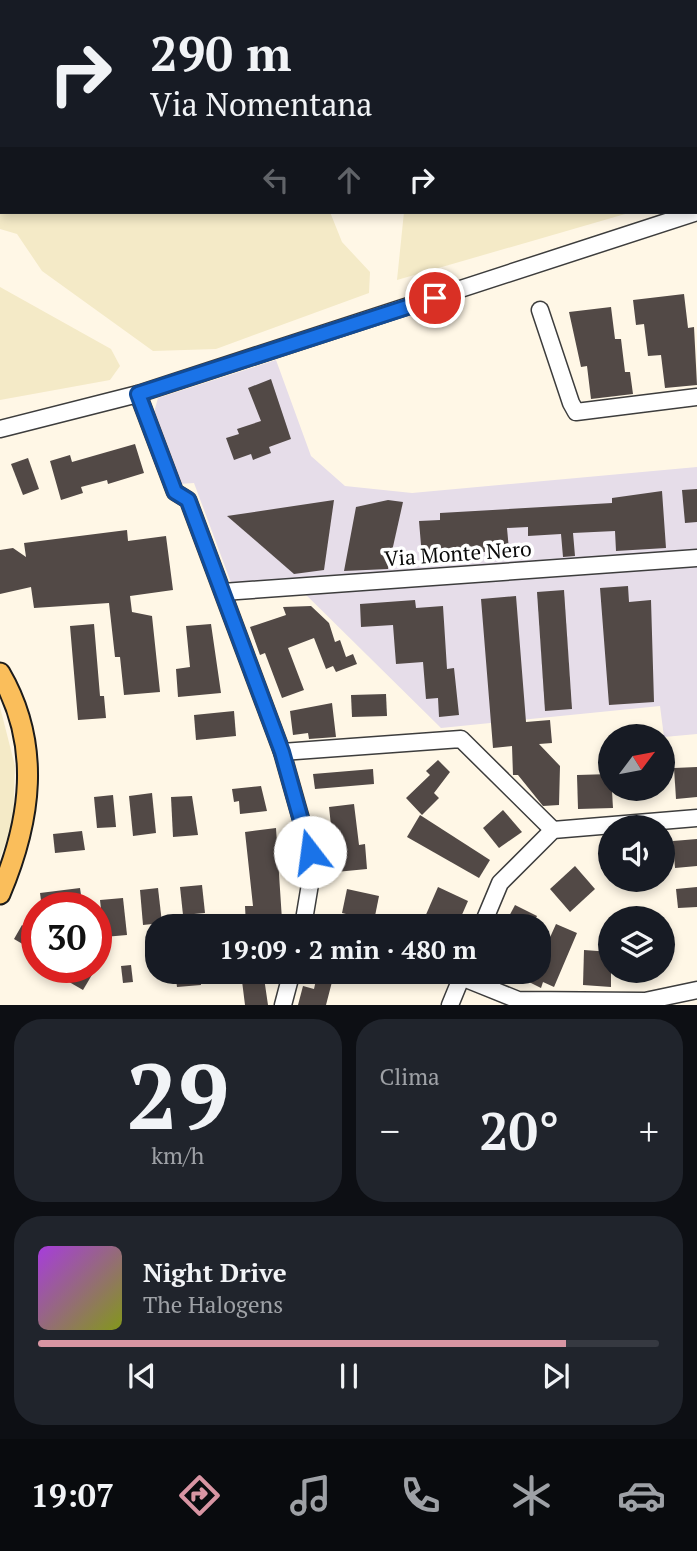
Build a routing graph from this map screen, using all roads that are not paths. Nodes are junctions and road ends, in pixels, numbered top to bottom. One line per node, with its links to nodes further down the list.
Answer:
1 (691, 214): 3 (street)
2 (540, 310): 4 (street)
3 (138, 394): 5 (street); 7 (street)
4 (697, 397)
5 (0, 429)
6 (697, 558): 7 (street, Via Monte Nero)
7 (223, 592): 9 (street)
8 (0, 673): 12 (main road)
9 (282, 752): 11 (street); 13 (street)
10 (697, 818): 11 (street)
11 (553, 830): 14 (street)
12 (0, 894)
13 (305, 914)
14 (487, 914)
15 (289, 984): 19 (street)
16 (458, 984): 20 (street)
17 (484, 984): 18 (street)
18 (697, 990)
19 (283, 1005)
20 (450, 1005)

